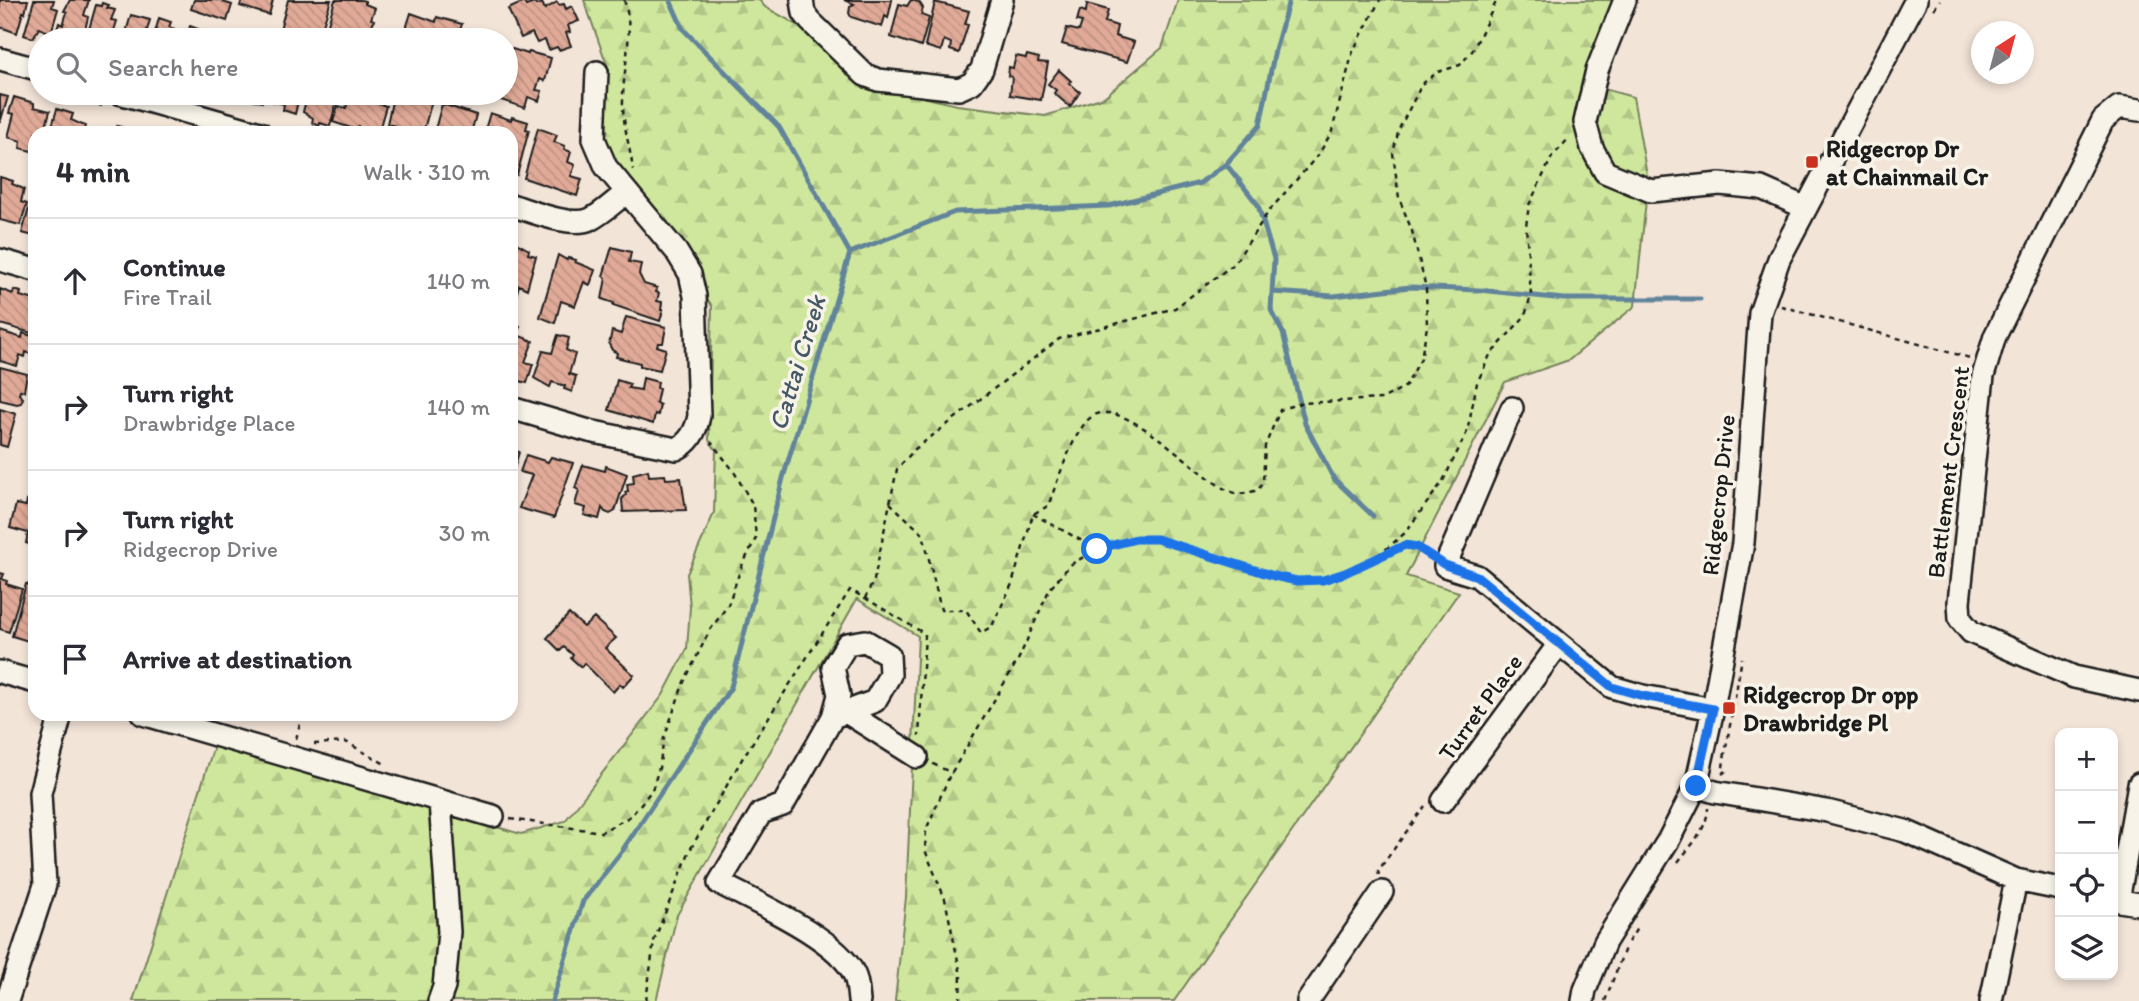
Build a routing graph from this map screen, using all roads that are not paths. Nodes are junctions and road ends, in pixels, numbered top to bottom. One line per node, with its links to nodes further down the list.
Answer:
1 (802, 0): 2 (street)
2 (1002, 0)
3 (1625, 0): 13 (street)
4 (1924, 7): 13 (street, Ridgecrop Drive)
5 (0, 58): 6 (street)
6 (28, 66)
7 (597, 72): 11 (street)
8 (161, 105): 10 (street)
9 (2139, 110): 21 (street, Battlement Crescent)
10 (235, 126)
11 (626, 193): 12 (street); 17 (street)
12 (518, 207)
13 (1806, 208): 22 (street, Ridgecrop Drive)
14 (0, 260): 15 (street)
15 (28, 268)
16 (1512, 408): 18 (street)
17 (518, 410)
18 (1559, 644): 22 (street); 29 (street, Turret Place)
19 (0, 672): 20 (street)
20 (28, 680)
21 (2139, 691)
22 (1713, 709): 27 (street, Ridgecrop Drive)
23 (59, 721): 35 (street)
24 (167, 721): 28 (street)
25 (917, 757): 37 (street)
26 (2139, 784): 34 (street)
27 (1706, 789): 31 (street); 39 (street, Ridgecrop Drive)
28 (440, 801): 30 (street); 36 (street)
29 (1443, 801)
30 (493, 816)
31 (2016, 880): 32 (street); 40 (street)
32 (2055, 888)
33 (1382, 892): 38 (street)
34 (2123, 902)
35 (7, 1001)
36 (439, 1001)
37 (859, 1001)
38 (1308, 1001)
39 (1583, 1001)
40 (1991, 1001)

